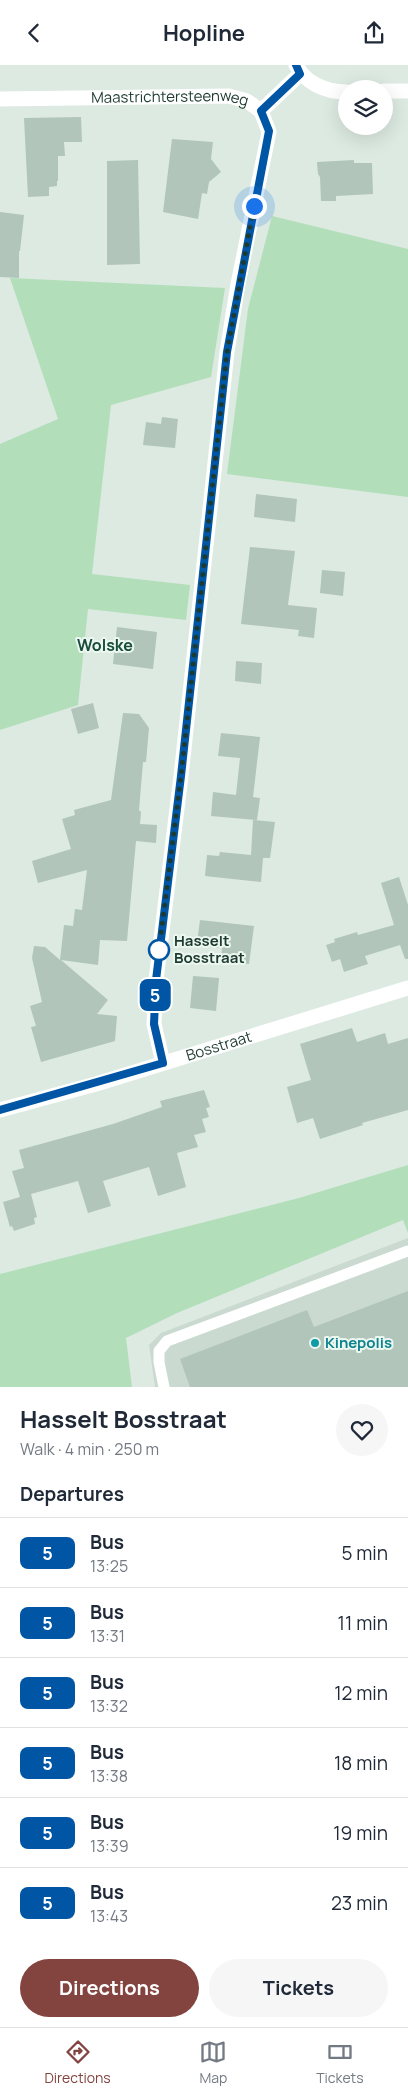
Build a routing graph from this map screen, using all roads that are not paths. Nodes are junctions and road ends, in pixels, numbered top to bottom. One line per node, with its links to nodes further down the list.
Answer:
1 (298, 69): 2 (street, Maastrichtersteenweg); 6 (street, Maastrichtersteenweg)
2 (338, 91)
3 (393, 91): 4 (street)
4 (408, 91)
5 (0, 99): 6 (street, Maastrichtersteenweg)
6 (261, 111): 8 (street)
7 (408, 988): 8 (street, Bosstraat)
8 (163, 1063): 9 (street, Bosstraat)
9 (0, 1110)
10 (408, 1251): 11 (lane)
11 (164, 1387)

